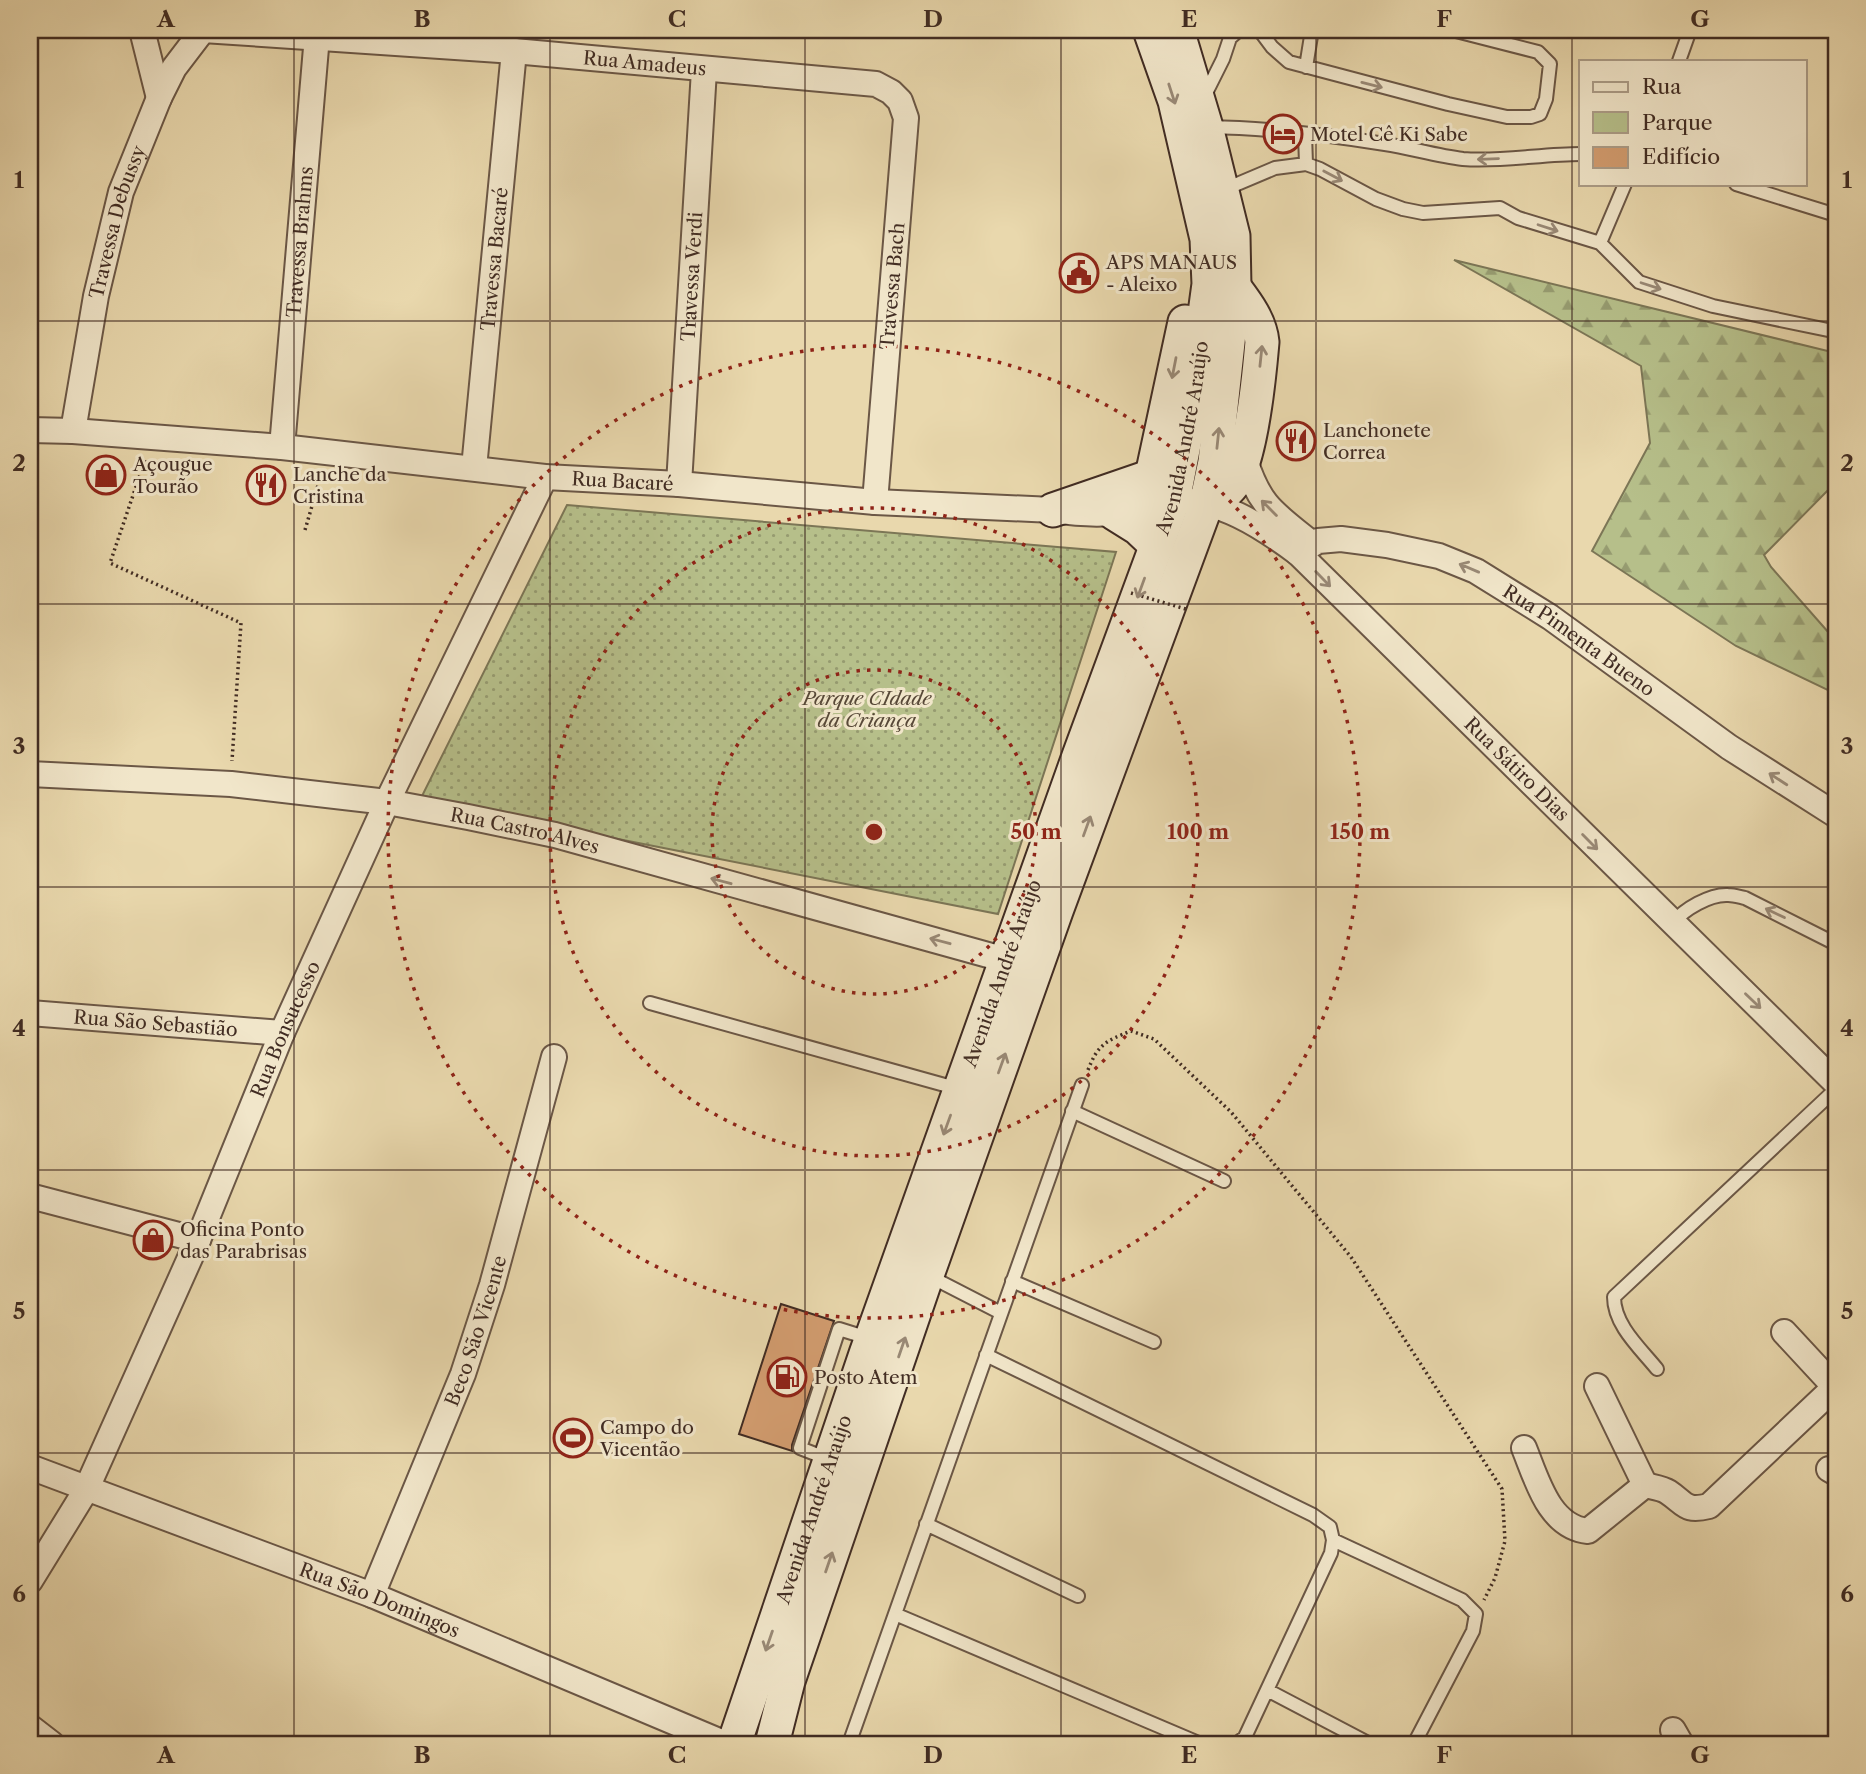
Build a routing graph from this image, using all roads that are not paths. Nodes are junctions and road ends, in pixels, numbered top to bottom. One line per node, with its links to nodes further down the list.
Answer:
1 (142, 30): 15 (street)
2 (203, 30): 9 (street, Rua Amadeus); 15 (street, Travessa Debussy)
3 (1150, 30): 25 (main road, Avenida André Araújo, one-way to 25)
4 (1177, 30): 16 (main road, Avenida André Araújo)
5 (1239, 30): 12 (lane); 16 (lane)
6 (1312, 30): 12 (lane)
7 (1452, 30): 12 (lane, one-way to 7)
8 (1690, 30): 11 (lane)
9 (317, 36): 10 (street, Rua Amadeus); 29 (street, Travessa Brahms)
10 (514, 51): 13 (street, Rua Amadeus); 31 (street, Travessa Bacaré)
11 (1679, 60)
12 (1306, 67)
13 (704, 70): 14 (street, Rua Amadeus); 33 (street, Travessa Verdi)
14 (876, 84): 35 (street, Travessa Bach)
15 (159, 97): 28 (street, Travessa Debussy)
16 (1203, 116): 17 (lane); 22 (main road, Avenida André Araújo)
17 (1306, 134): 18 (lane, one-way to 17); 19 (lane)
18 (1579, 154)
19 (1306, 164): 22 (lane); 24 (lane, one-way to 24)
20 (1624, 186): 24 (lane)
21 (1742, 186): 23 (lane)
22 (1223, 190): 25 (main road, Avenida André Araújo)
23 (1836, 215)
24 (1600, 243): 26 (lane, one-way to 26)
25 (1222, 286): 30 (main road, one-way to 25); 34 (main road, Avenida André Araújo, one-way to 34); 36 (main road, Avenida André Araújo, one-way to 25)
26 (1836, 326)
27 (30, 430): 28 (street, Rua Bacaré)
28 (73, 431): 29 (street, Rua Bacaré)
29 (282, 447): 31 (street, Rua Bacaré)
30 (1245, 460): 36 (main road); 40 (street, Rua Sátiro Dias, one-way to 30)
31 (474, 468): 32 (street, Rua Bacaré)
32 (545, 477): 33 (street, Rua Bacaré); 42 (street, Rua Bonsucesso)
33 (679, 484): 35 (street, Rua Bacaré)
34 (1163, 489): 36 (street, Rua Sátiro Dias); 37 (main road); 38 (street, Rua Bacaré); 39 (main road, Avenida André Araújo)
35 (875, 502): 37 (street, Rua Bacaré)
36 (1206, 505): 40 (street, Rua Sátiro Dias); 59 (main road, Avenida André Araújo, one-way to 36)
37 (1053, 510): 38 (street, Rua Bacaré)
38 (1114, 513): 39 (main road)
39 (1157, 546): 46 (main road, Avenida André Araújo, one-way to 46)
40 (1305, 548): 43 (street, Rua Pimenta Bueno, one-way to 40); 44 (street, Rua Sátiro Dias, one-way to 44)
41 (30, 774): 42 (street, Rua Castro Alves)
42 (387, 802): 46 (street, Rua Castro Alves, one-way to 42); 49 (street, Rua Bonsucesso)
43 (1836, 815)
44 (1673, 923): 45 (lane, one-way to 44); 51 (street, Rua Sátiro Dias, one-way to 51)
45 (1836, 944)
46 (1006, 960): 53 (main road, Avenida André Araújo)
47 (650, 1003): 53 (lane)
48 (30, 1013): 49 (street, Rua São Sebastião)
49 (282, 1033): 58 (street, Rua Bonsucesso)
50 (554, 1057): 75 (street, Beco São Vicente)
51 (1836, 1083)
52 (1082, 1085): 55 (lane)
53 (960, 1089): 82 (main road, Avenida André Araújo, one-way to 82)
54 (1836, 1089): 65 (lane)
55 (1072, 1111): 56 (lane); 60 (lane)
56 (1224, 1181)
57 (30, 1196): 58 (street)
58 (198, 1240): 71 (street, Rua Bonsucesso)
59 (927, 1275): 61 (lane); 83 (main road, Avenida André Araújo, one-way to 59)
60 (1012, 1281): 61 (lane); 63 (lane)
61 (1001, 1313): 64 (lane)
62 (1784, 1332): 67 (street)
63 (1154, 1342)
64 (986, 1355): 72 (lane); 73 (lane)
65 (1657, 1369)
66 (1597, 1386): 70 (street)
67 (1836, 1387): 70 (street)
68 (1524, 1448): 70 (street)
69 (30, 1467): 71 (street, Rua São Domingos)
70 (1645, 1485)
71 (86, 1489): 74 (street, Rua Bonsucesso); 75 (street, Rua São Domingos)
72 (926, 1524): 76 (lane); 77 (lane)
73 (1333, 1540): 78 (lane); 88 (lane)
74 (30, 1581)
75 (372, 1595): 81 (street, Rua São Domingos)
76 (1078, 1596)
77 (895, 1614): 84 (lane); 85 (lane)
78 (1267, 1690): 86 (lane); 87 (lane)
79 (30, 1727): 80 (street)
80 (52, 1744)
81 (726, 1744)
82 (734, 1744)
83 (772, 1744)
84 (849, 1744)
85 (1201, 1744)
86 (1236, 1744)
87 (1370, 1744)
88 (1414, 1744)

